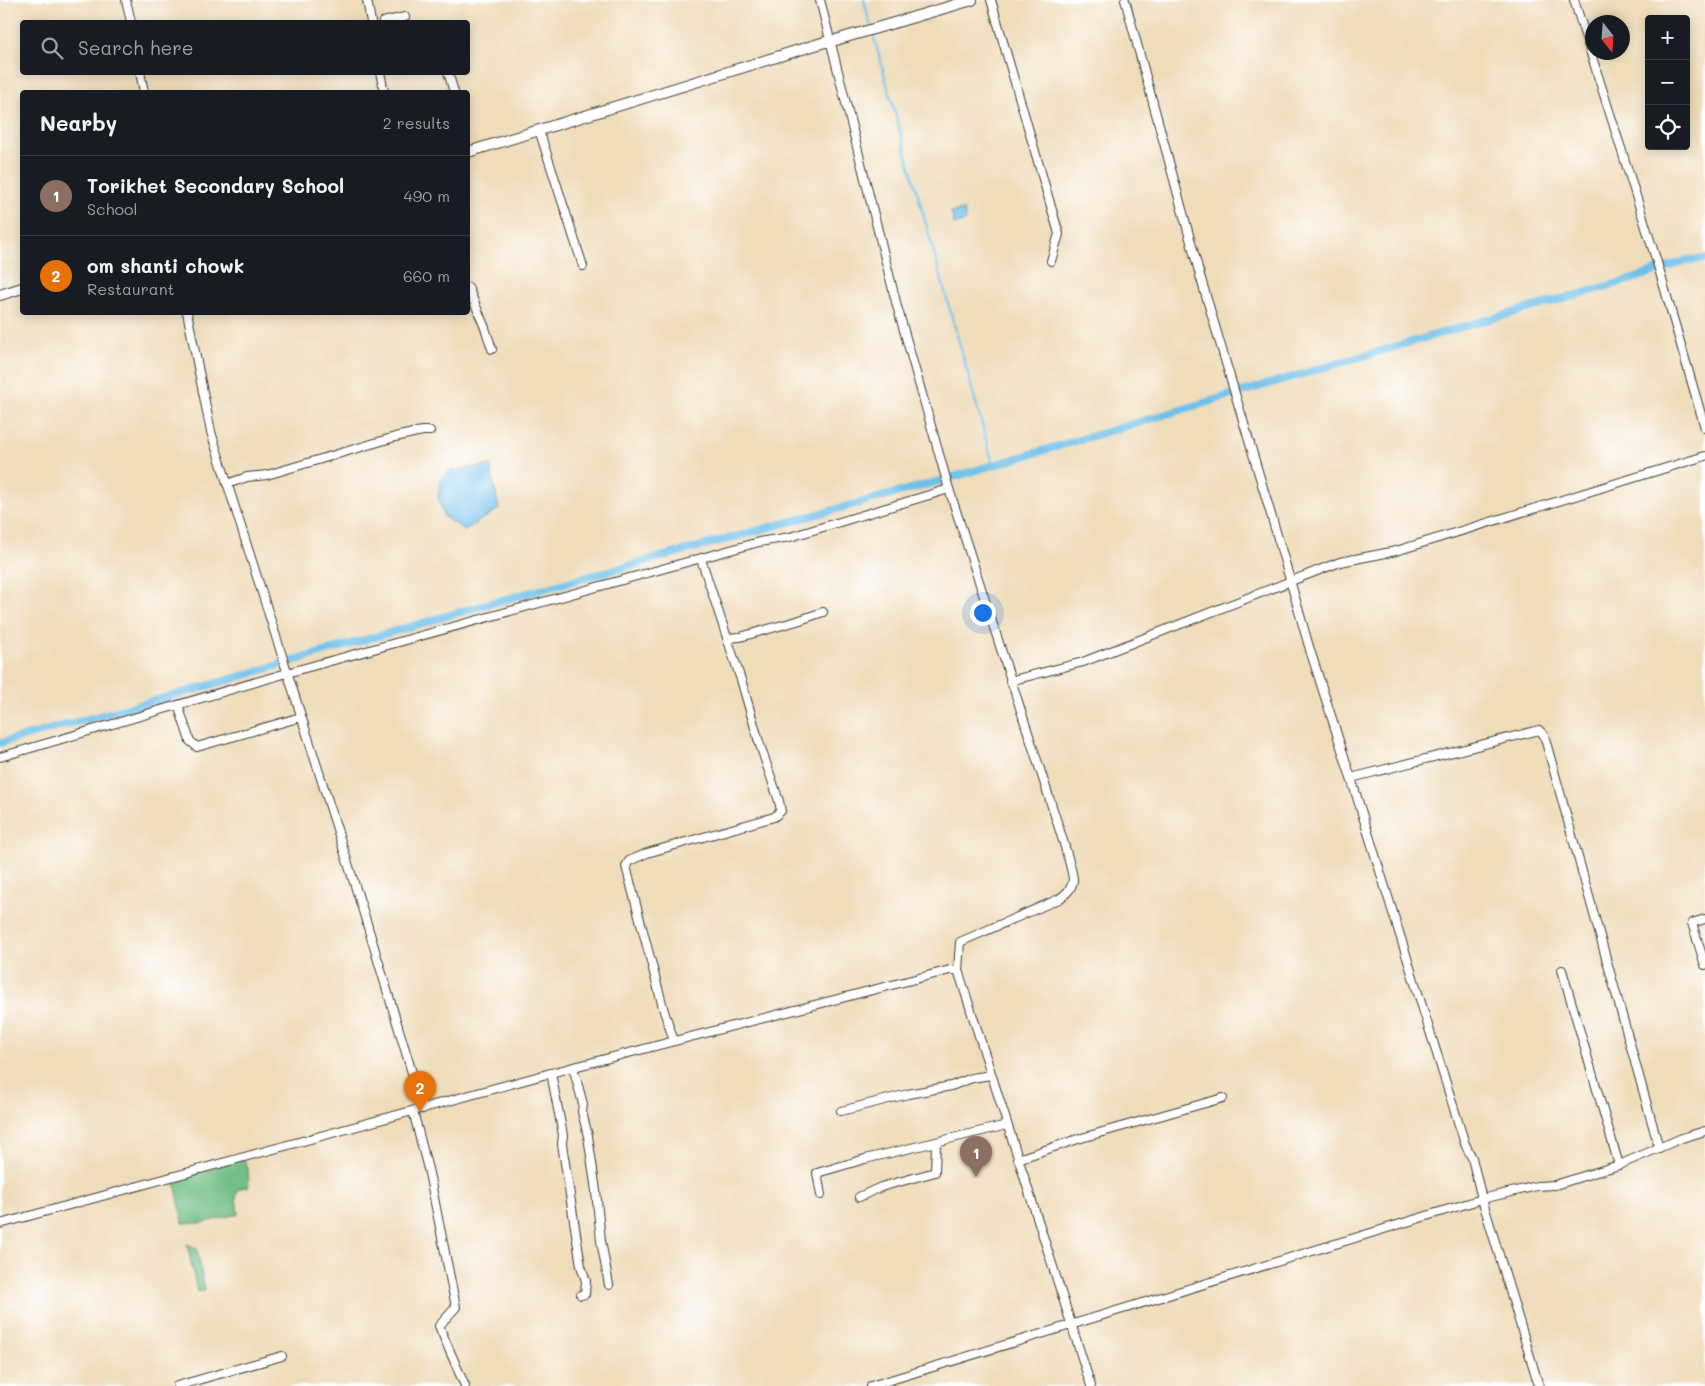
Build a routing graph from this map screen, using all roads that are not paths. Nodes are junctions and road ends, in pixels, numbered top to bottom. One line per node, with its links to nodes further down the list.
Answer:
1 (126, 0): 10 (street)
2 (366, 0): 11 (street)
3 (820, 0): 13 (street)
4 (972, 0): 8 (street)
5 (991, 0): 22 (street)
6 (1125, 0): 35 (street)
7 (1574, 0): 29 (street)
8 (951, 3): 13 (street)
9 (405, 17): 12 (street)
10 (130, 20)
11 (371, 20)
12 (392, 20)
13 (829, 42): 20 (street); 33 (street)
14 (141, 75): 17 (street)
15 (380, 75): 18 (street)
16 (449, 75): 19 (street)
17 (144, 90)
18 (384, 90)
19 (453, 90)
20 (538, 130): 21 (street); 23 (street)
21 (470, 149)
22 (1051, 261)
23 (583, 266)
24 (20, 289): 26 (street)
25 (470, 292): 28 (street)
26 (0, 295)
27 (188, 315): 32 (street)
28 (492, 349)
29 (1705, 428)
30 (430, 432): 32 (street)
31 (1705, 456): 35 (street)
32 (227, 484): 38 (street)
33 (948, 486): 34 (street); 39 (street)
34 (700, 559): 37 (street); 38 (street)
35 (1290, 580): 39 (street); 43 (street)
36 (823, 612): 37 (street)
37 (727, 638): 48 (street)
38 (287, 673): 40 (street); 41 (street)
39 (1010, 680): 46 (street)
40 (178, 705): 41 (street); 42 (street)
41 (301, 716): 53 (street)
42 (0, 757)
43 (1352, 778): 59 (street); 64 (street)
44 (1705, 919): 45 (street)
45 (1705, 965)
46 (958, 970): 48 (street); 51 (street)
47 (1562, 970): 61 (street)
48 (674, 1041): 49 (street)
49 (573, 1067): 50 (street); 66 (street)
50 (551, 1073): 53 (street); 67 (street)
51 (991, 1075): 55 (street); 56 (street)
52 (1222, 1098): 60 (street)
53 (423, 1108): 54 (street)
54 (413, 1111): 65 (street); 71 (street)
55 (841, 1111)
56 (1007, 1125): 58 (street); 60 (street)
57 (1705, 1131): 59 (street)
58 (936, 1143): 62 (street); 63 (street)
59 (1659, 1148): 61 (street)
60 (1018, 1160): 68 (street)
61 (1619, 1165): 64 (street)
62 (821, 1195)
63 (860, 1197)
64 (1482, 1199): 68 (street); 74 (street)
65 (0, 1224)
66 (609, 1285)
67 (581, 1295)
68 (1072, 1325): 72 (street); 73 (street)
69 (282, 1356): 70 (street)
70 (177, 1386)
71 (465, 1386)
72 (871, 1386)
73 (1091, 1386)
74 (1539, 1386)

